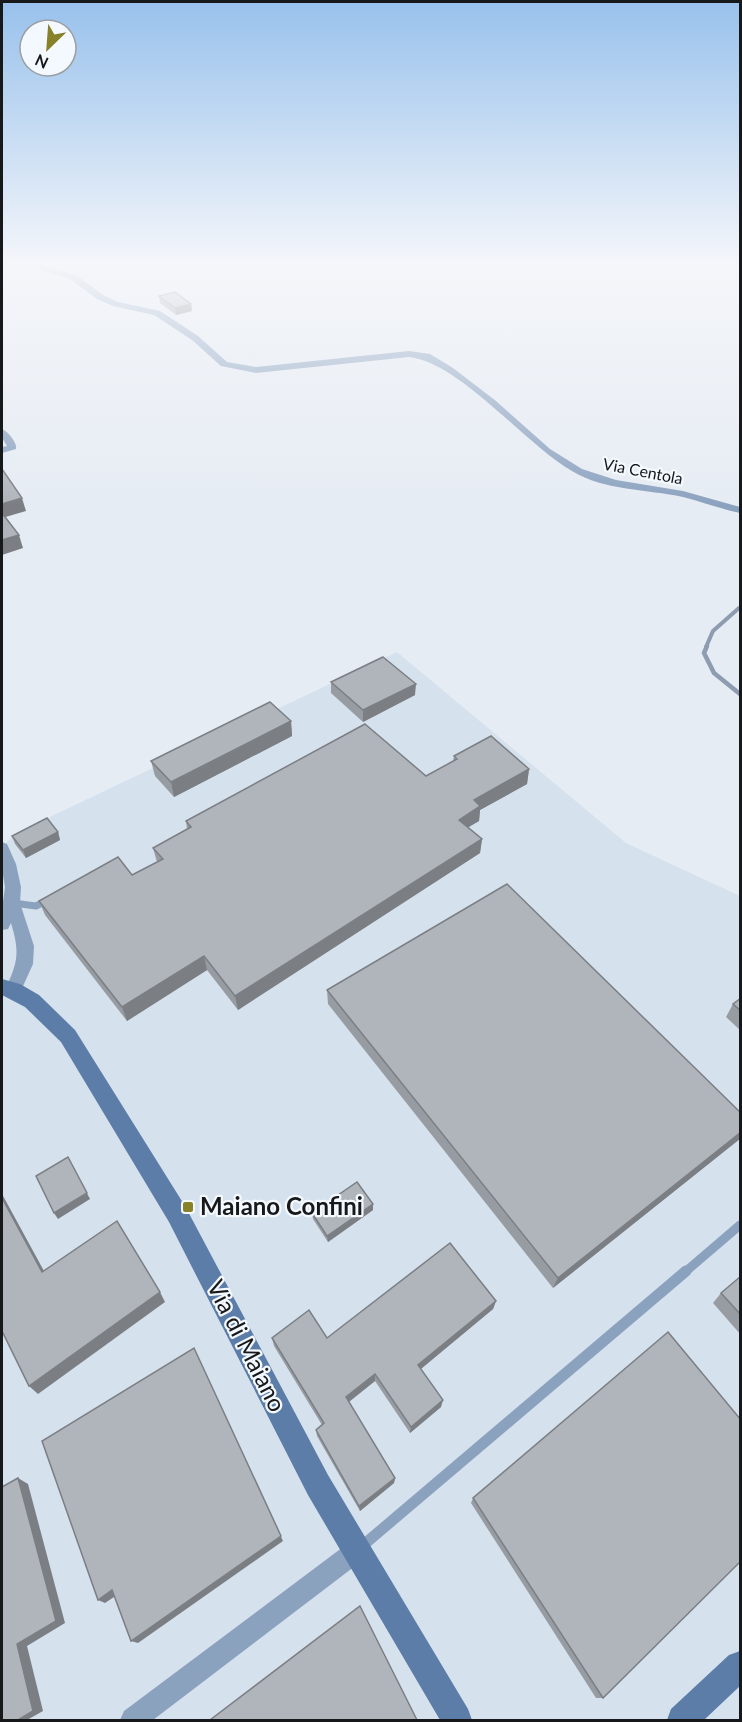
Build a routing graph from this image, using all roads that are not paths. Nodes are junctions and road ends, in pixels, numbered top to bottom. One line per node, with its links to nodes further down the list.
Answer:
1 (202, 345): 4 (street, Via Centola)
2 (2, 432): 3 (street)
3 (2, 450)
4 (741, 510)
5 (2, 848): 7 (street, Via di Maiano)
6 (55, 896): 7 (lane)
7 (12, 903): 8 (street, Via di Maiano); 9 (street, Via di Maiano)
8 (2, 924)
9 (5, 992): 11 (street, Via di Maiano)
10 (741, 1224): 11 (lane)
11 (356, 1551): 13 (street); 14 (street, Via di Maiano)
12 (741, 1666): 15 (street)
13 (134, 1720)
14 (457, 1720)
15 (682, 1720)

